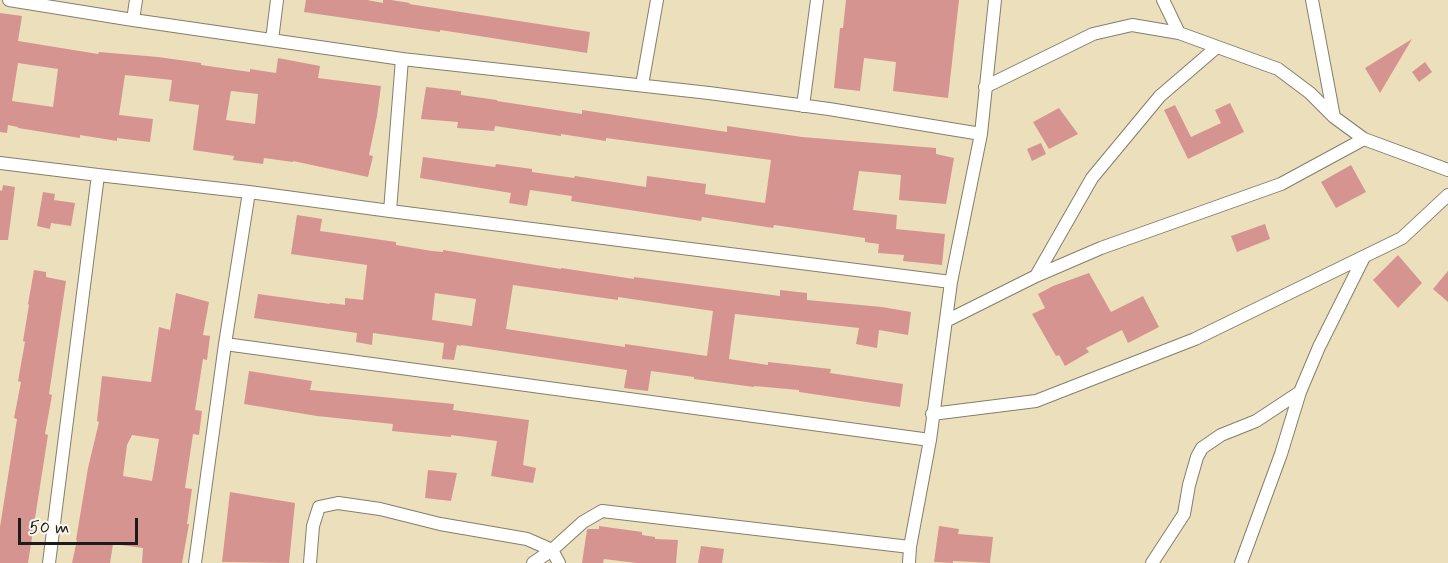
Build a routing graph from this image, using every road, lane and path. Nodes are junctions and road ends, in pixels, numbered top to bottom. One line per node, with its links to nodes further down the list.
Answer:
1 (9, 0): 9 (street)
2 (135, 0): 9 (street)
3 (277, 0): 11 (street)
4 (657, 0): 14 (street)
5 (817, 0): 16 (street)
6 (995, 0): 15 (street)
7 (1163, 0): 10 (street)
8 (1312, 0): 17 (street)
9 (133, 20): 11 (street)
10 (1179, 33): 12 (street); 15 (street)
11 (272, 40): 13 (street)
12 (1216, 47): 17 (street); 27 (street)
13 (402, 58): 14 (street); 25 (street)
14 (642, 85): 16 (street)
15 (985, 87): 18 (street)
16 (803, 106): 18 (street)
17 (1334, 117): 19 (street)
18 (981, 134): 28 (street)
19 (1364, 139): 21 (street); 27 (street)
20 (0, 163): 22 (street)
21 (1448, 170)
22 (98, 175): 23 (street); 36 (street)
23 (249, 192): 25 (street); 30 (street)
24 (1448, 195): 26 (street)
25 (390, 211): 28 (street)
26 (1364, 257): 31 (street); 32 (street)
27 (1036, 276): 29 (street)
28 (951, 282): 29 (street)
29 (946, 321): 32 (street)
30 (225, 344): 33 (street); 37 (street)
31 (1300, 392): 42 (street); 43 (street)
32 (932, 414): 33 (street)
33 (930, 440): 34 (street)
34 (910, 547): 35 (street); 41 (street)
35 (552, 550): 38 (street); 39 (street); 40 (street)
36 (49, 563)
37 (195, 563)
38 (310, 563)
39 (533, 563)
40 (559, 563)
41 (909, 563)
42 (1152, 563)
43 (1241, 563)

